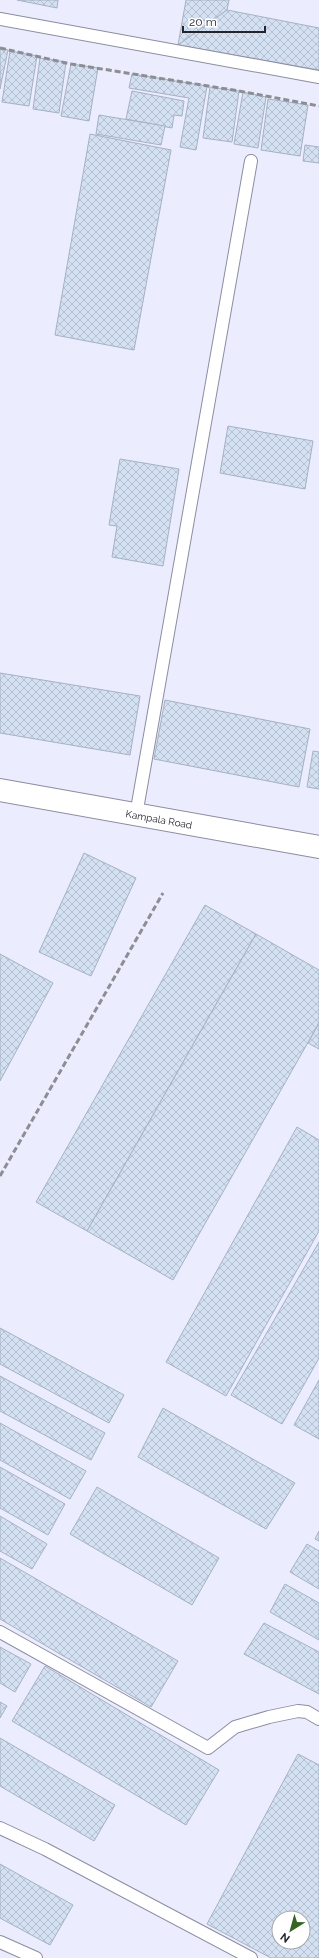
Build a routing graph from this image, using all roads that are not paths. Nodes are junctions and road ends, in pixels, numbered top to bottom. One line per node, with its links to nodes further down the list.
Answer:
1 (0, 19): 2 (lane)
2 (319, 76)
3 (251, 161): 5 (lane)
4 (0, 790): 5 (street, Kampala Road)
5 (136, 814): 6 (street, Kampala Road)
6 (319, 847)
7 (0, 1632): 8 (lane)
8 (319, 1719)
9 (0, 1828): 12 (lane)
10 (0, 1942): 11 (lane)
11 (36, 1958)
12 (251, 1958)

